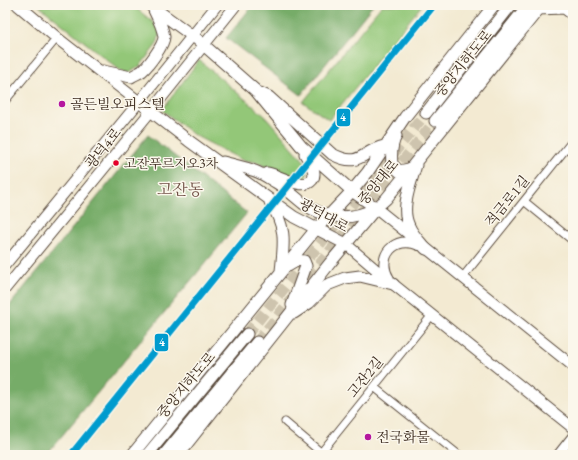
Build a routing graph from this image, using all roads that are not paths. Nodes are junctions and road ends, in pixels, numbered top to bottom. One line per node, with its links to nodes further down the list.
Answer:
1 (18, 5): 11 (main road, 광덕대로)
2 (216, 5): 10 (main road, 광덕4로)
3 (236, 5): 12 (main road, 광덕4로)
4 (494, 5): 19 (main road, 중앙대로)
5 (511, 5): 18 (main road, 중앙지하도로)
6 (151, 6): 10 (main road); 13 (main road)
7 (536, 7): 8 (street); 20 (main road, 중앙지하도로); 25 (main road, 중앙대로)
8 (564, 7): 9 (street)
9 (573, 16)
10 (192, 36): 12 (main road); 16 (main road, 광덕4로)
11 (57, 38): 13 (main road, 광덕대로); 15 (street)
12 (204, 45): 14 (main road); 17 (main road, 광덕4로)
13 (98, 70): 16 (main road, 광덕대로)
14 (255, 90): 22 (main road); 23 (main road)
15 (5, 101)
16 (140, 102): 17 (main road, 광덕대로); 37 (main road, 광덕4로)
17 (151, 111): 24 (main road, 광덕대로); 41 (main road, 광덕4로)
18 (426, 113)
19 (405, 117): 23 (main road, 중앙대로); 26 (main road)
20 (435, 121)
21 (573, 140): 30 (street, 적금로1길)
22 (301, 146): 27 (main road); 28 (main road)
23 (384, 146): 28 (main road, 중앙대로)
24 (216, 160): 27 (main road); 29 (main road, 광덕대로)
25 (417, 160): 26 (main road, 중앙대로); 36 (main road)
26 (409, 169): 31 (main road, 중앙대로)
27 (255, 171): 32 (main road)
28 (352, 191): 31 (main road); 32 (main road, 중앙대로)
29 (266, 197): 33 (main road, 광덕대로); 38 (main road)
30 (524, 201): 34 (street); 39 (street, 적금로1길)
31 (376, 208): 32 (main road); 35 (main road, 중앙대로); 36 (main road)
32 (329, 216): 33 (main road, 중앙대로)
33 (316, 228): 35 (main road, 광덕대로); 38 (main road, 중앙대로)
34 (573, 241)
35 (346, 244): 40 (main road, 광덕대로); 43 (main road, 중앙대로)
36 (426, 249): 39 (main road); 40 (main road)
37 (5, 265)
38 (281, 271): 43 (main road); 54 (main road, 중앙대로)
39 (462, 278): 46 (main road)
40 (393, 284): 42 (main road, 광덕대로); 43 (main road)
41 (5, 289)
42 (432, 315): 47 (street, 고잔2길); 49 (main road, 광덕대로)
43 (288, 316): 51 (main road, 중앙대로)
44 (247, 334): 55 (main road, 중앙지하도로)
45 (257, 342): 56 (main road, 중앙지하도로)
46 (573, 366)
47 (374, 387): 53 (street, 고잔2길); 59 (street)
48 (285, 422): 53 (street)
49 (573, 428)
50 (573, 436): 60 (street)
51 (189, 442): 57 (main road, 중앙대로); 58 (main road)
52 (573, 453): 61 (street)
53 (322, 454)
54 (132, 455)
55 (147, 455)
56 (164, 455)
57 (178, 455)
58 (188, 455)
59 (459, 455)
60 (558, 455)
61 (571, 455)

